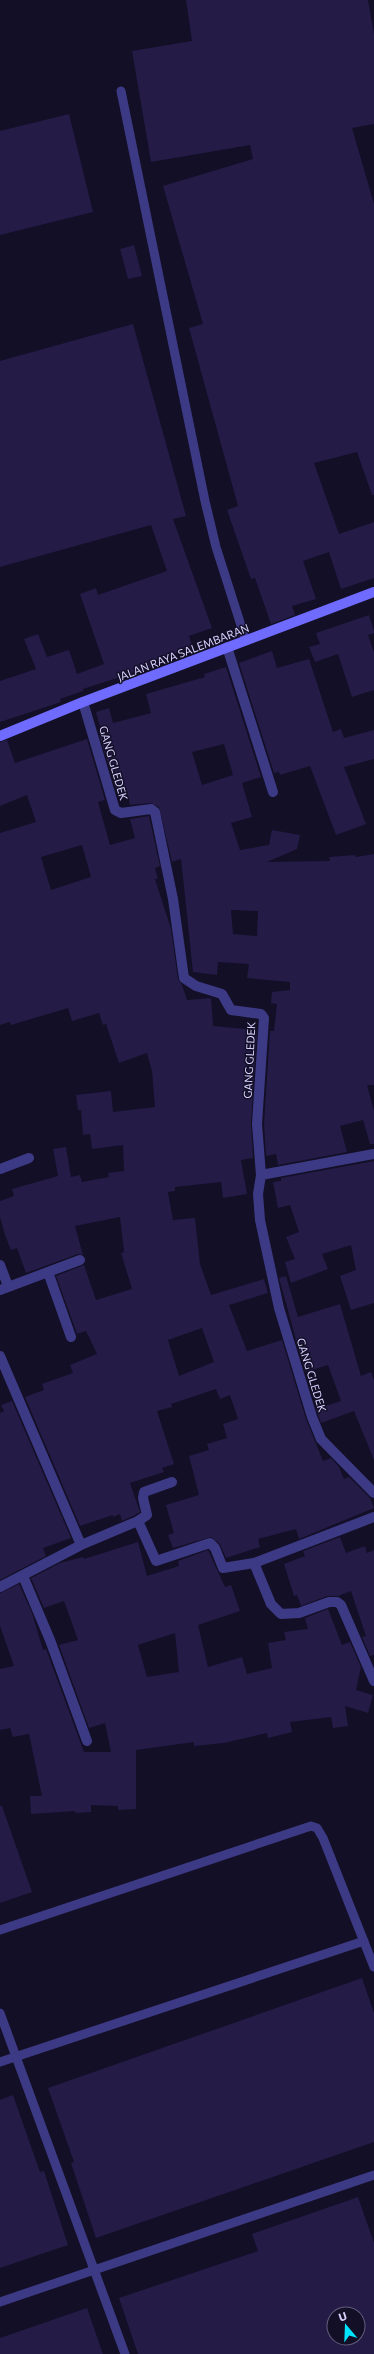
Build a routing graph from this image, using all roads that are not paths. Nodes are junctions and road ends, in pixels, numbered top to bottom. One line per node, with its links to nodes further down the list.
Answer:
1 (121, 91): 3 (lane)
2 (374, 592): 3 (main road, JALAN RAYA SALEMBARAN)
3 (246, 641): 4 (main road, JALAN RAYA SALEMBARAN)
4 (227, 647): 5 (main road, JALAN RAYA SALEMBARAN); 7 (street)
5 (83, 702): 6 (main road, JALAN RAYA SALEMBARAN); 11 (street, GANG GLEDEK)
6 (0, 736)
7 (273, 792)
8 (374, 1154): 11 (street)
9 (29, 1158): 10 (street)
10 (0, 1169)
11 (261, 1175): 19 (street, GANG GLEDEK)
12 (80, 1260): 14 (street)
13 (0, 1265): 15 (street)
14 (48, 1272): 15 (street); 16 (street)
15 (4, 1288)
16 (71, 1337)
17 (0, 1356): 22 (street)
18 (172, 1482): 21 (street)
19 (374, 1493)
20 (374, 1516): 23 (street)
21 (138, 1521): 22 (street); 23 (street)
22 (82, 1545): 24 (street)
23 (254, 1563): 26 (street)
24 (23, 1576): 25 (street); 27 (street)
25 (0, 1587)
26 (374, 1681)
27 (87, 1741)
28 (0, 1930): 29 (lane)
29 (364, 1941): 30 (lane); 32 (lane)
30 (374, 1967)
31 (0, 2013): 32 (lane)
32 (15, 2057): 33 (lane); 35 (lane)
33 (0, 2062)
34 (374, 2175): 35 (lane)
35 (95, 2271): 36 (lane); 37 (lane)
36 (0, 2302)
37 (125, 2354)

